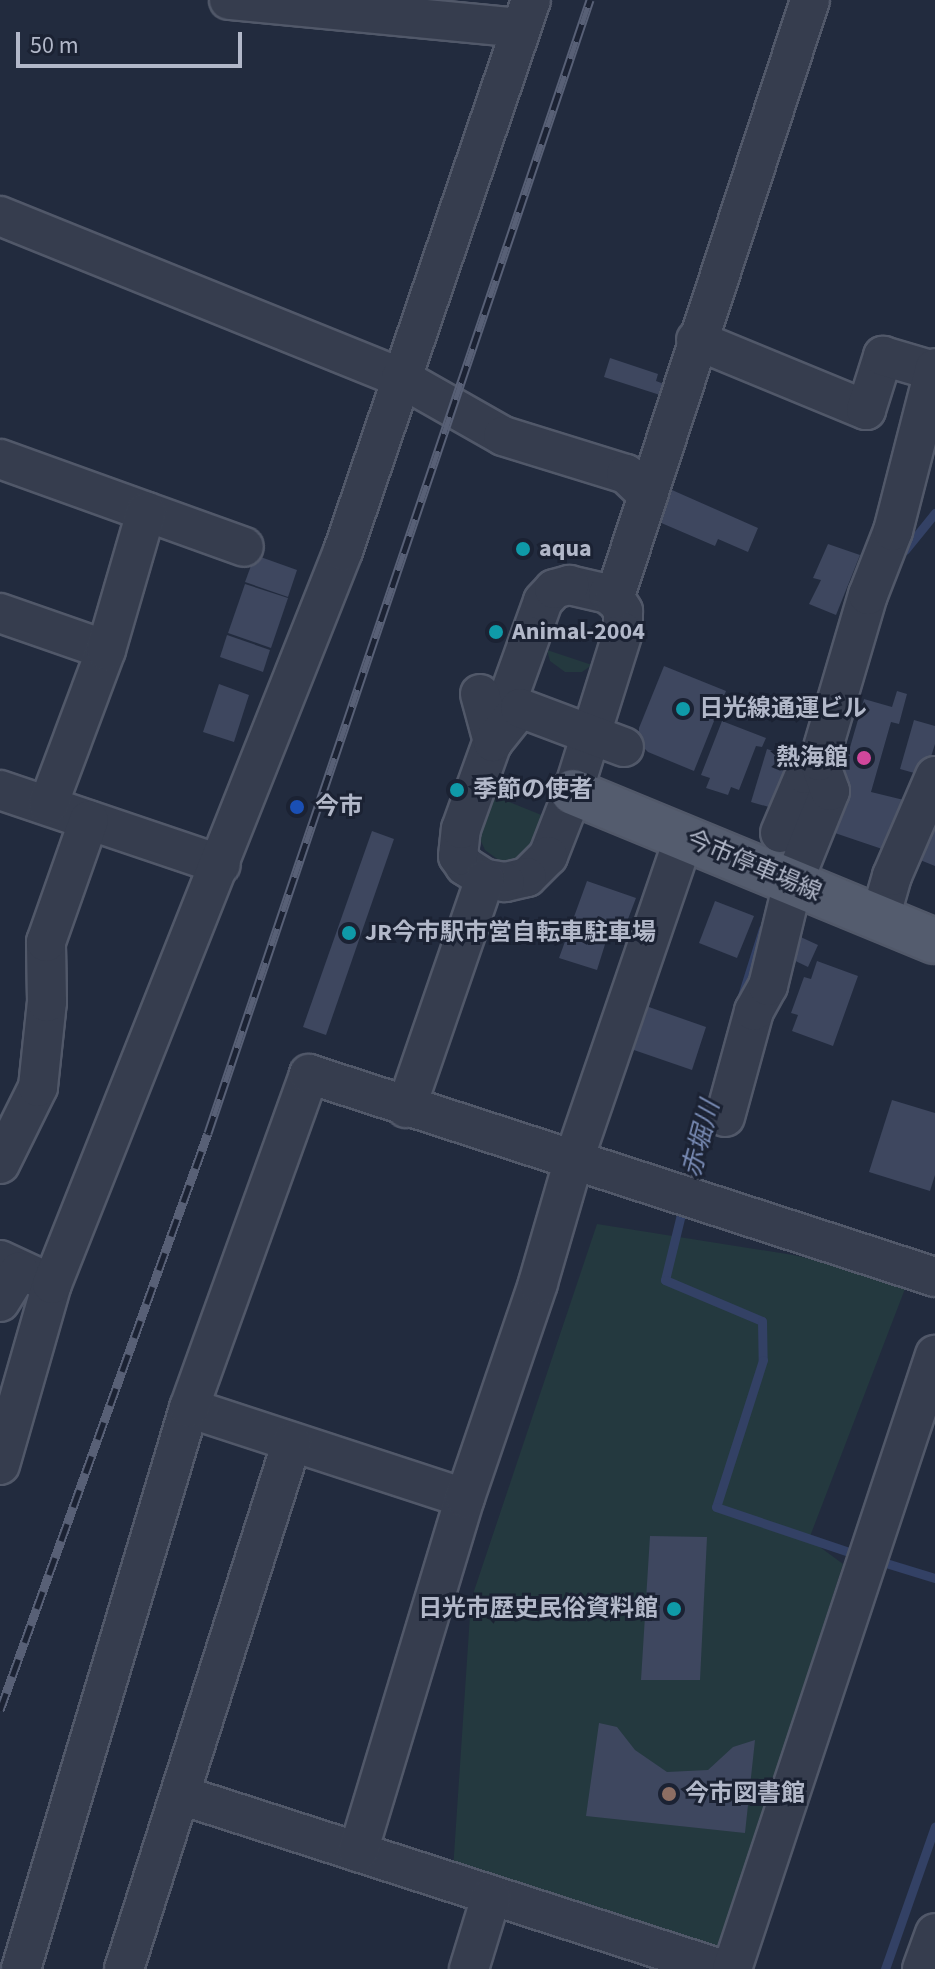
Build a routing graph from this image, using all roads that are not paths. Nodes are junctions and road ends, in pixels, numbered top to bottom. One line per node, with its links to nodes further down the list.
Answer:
1 (229, 0): 3 (street)
2 (810, 0): 5 (street)
3 (525, 14): 7 (street)
4 (0, 216): 7 (street)
5 (696, 340): 6 (street); 9 (street)
6 (935, 369): 19 (street)
7 (401, 378): 9 (street); 27 (street)
8 (0, 459): 10 (street)
9 (647, 494): 12 (street)
10 (146, 512): 11 (street); 14 (street)
11 (244, 547)
12 (614, 599): 17 (street); 18 (street)
13 (0, 613): 14 (street)
14 (106, 650): 24 (street)
15 (480, 694): 18 (street)
16 (520, 708): 17 (street); 18 (street); 23 (street)
17 (607, 741): 22 (street)
18 (493, 742): 29 (street)
19 (823, 772): 28 (street); 28 (street)
20 (935, 776): 30 (street)
21 (0, 790): 24 (street)
22 (573, 792): 26 (main road, 今市停車場線); 29 (street)
23 (491, 794)
24 (48, 805): 25 (street)
25 (89, 820): 27 (street); 35 (street)
26 (684, 837): 28 (main road, 今市停車場線); 34 (street)
27 (221, 865): 37 (street)
28 (781, 867): 30 (main road, 今市停車場線); 33 (street)
29 (485, 879): 32 (street)
30 (880, 918): 31 (main road, 今市停車場線)
31 (935, 941)
32 (406, 1108): 34 (street); 39 (street)
33 (725, 1117)
34 (574, 1159): 36 (street); 42 (street)
35 (0, 1164)
36 (935, 1277)
37 (18, 1279): 41 (street)
38 (935, 1355): 51 (street)
39 (189, 1408): 40 (street); 47 (street)
40 (292, 1442): 42 (street); 43 (street)
41 (0, 1465)
42 (465, 1498): 44 (street)
43 (181, 1795): 44 (street); 48 (street)
44 (358, 1852): 45 (street)
45 (491, 1897): 49 (street); 50 (street)
46 (935, 1933): 52 (street)
47 (21, 1969)
48 (124, 1969)
49 (469, 1969)
50 (721, 1969)
51 (732, 1969)
52 (922, 1969)

